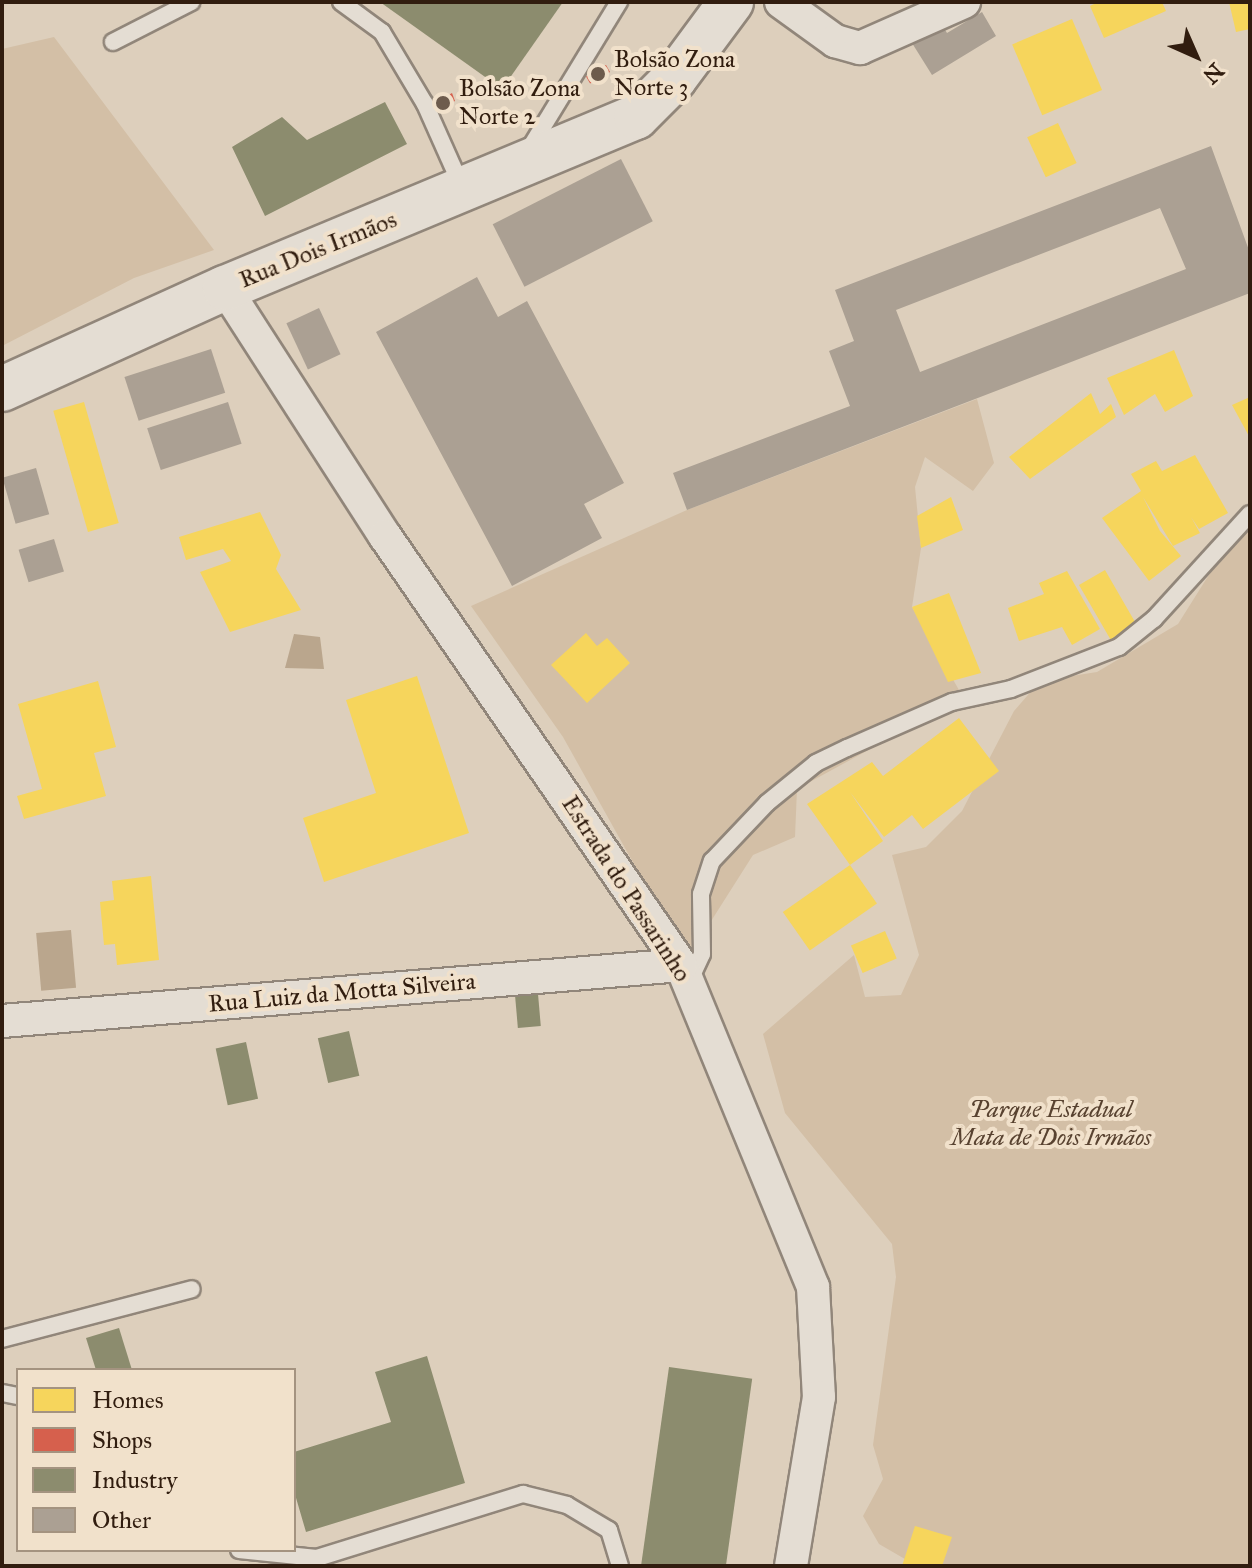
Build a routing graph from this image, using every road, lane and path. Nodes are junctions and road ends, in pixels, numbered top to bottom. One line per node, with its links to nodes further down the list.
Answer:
1 (191, 2): 7 (lane)
2 (341, 2): 9 (lane)
3 (619, 2): 8 (lane)
4 (731, 2): 8 (main road, Rua Dois Irmãos)
5 (781, 2): 6 (street)
6 (964, 2)
7 (113, 42)
8 (515, 171): 9 (main road, Rua Dois Irmãos)
9 (464, 192): 10 (main road, Rua Dois Irmãos)
10 (225, 288): 11 (main road, Rua Dois Irmãos); 13 (street, Estrada do Passarinho)
11 (2, 389)
12 (1250, 514): 13 (lane)
13 (685, 974): 14 (street, Rua Luiz da Motta Silveira); 19 (street, Estrada do Passarinho)
14 (2, 1021)
15 (192, 1289): 16 (lane)
16 (2, 1339)
17 (258, 1552): 18 (lane)
18 (620, 1566)
19 (791, 1566)

